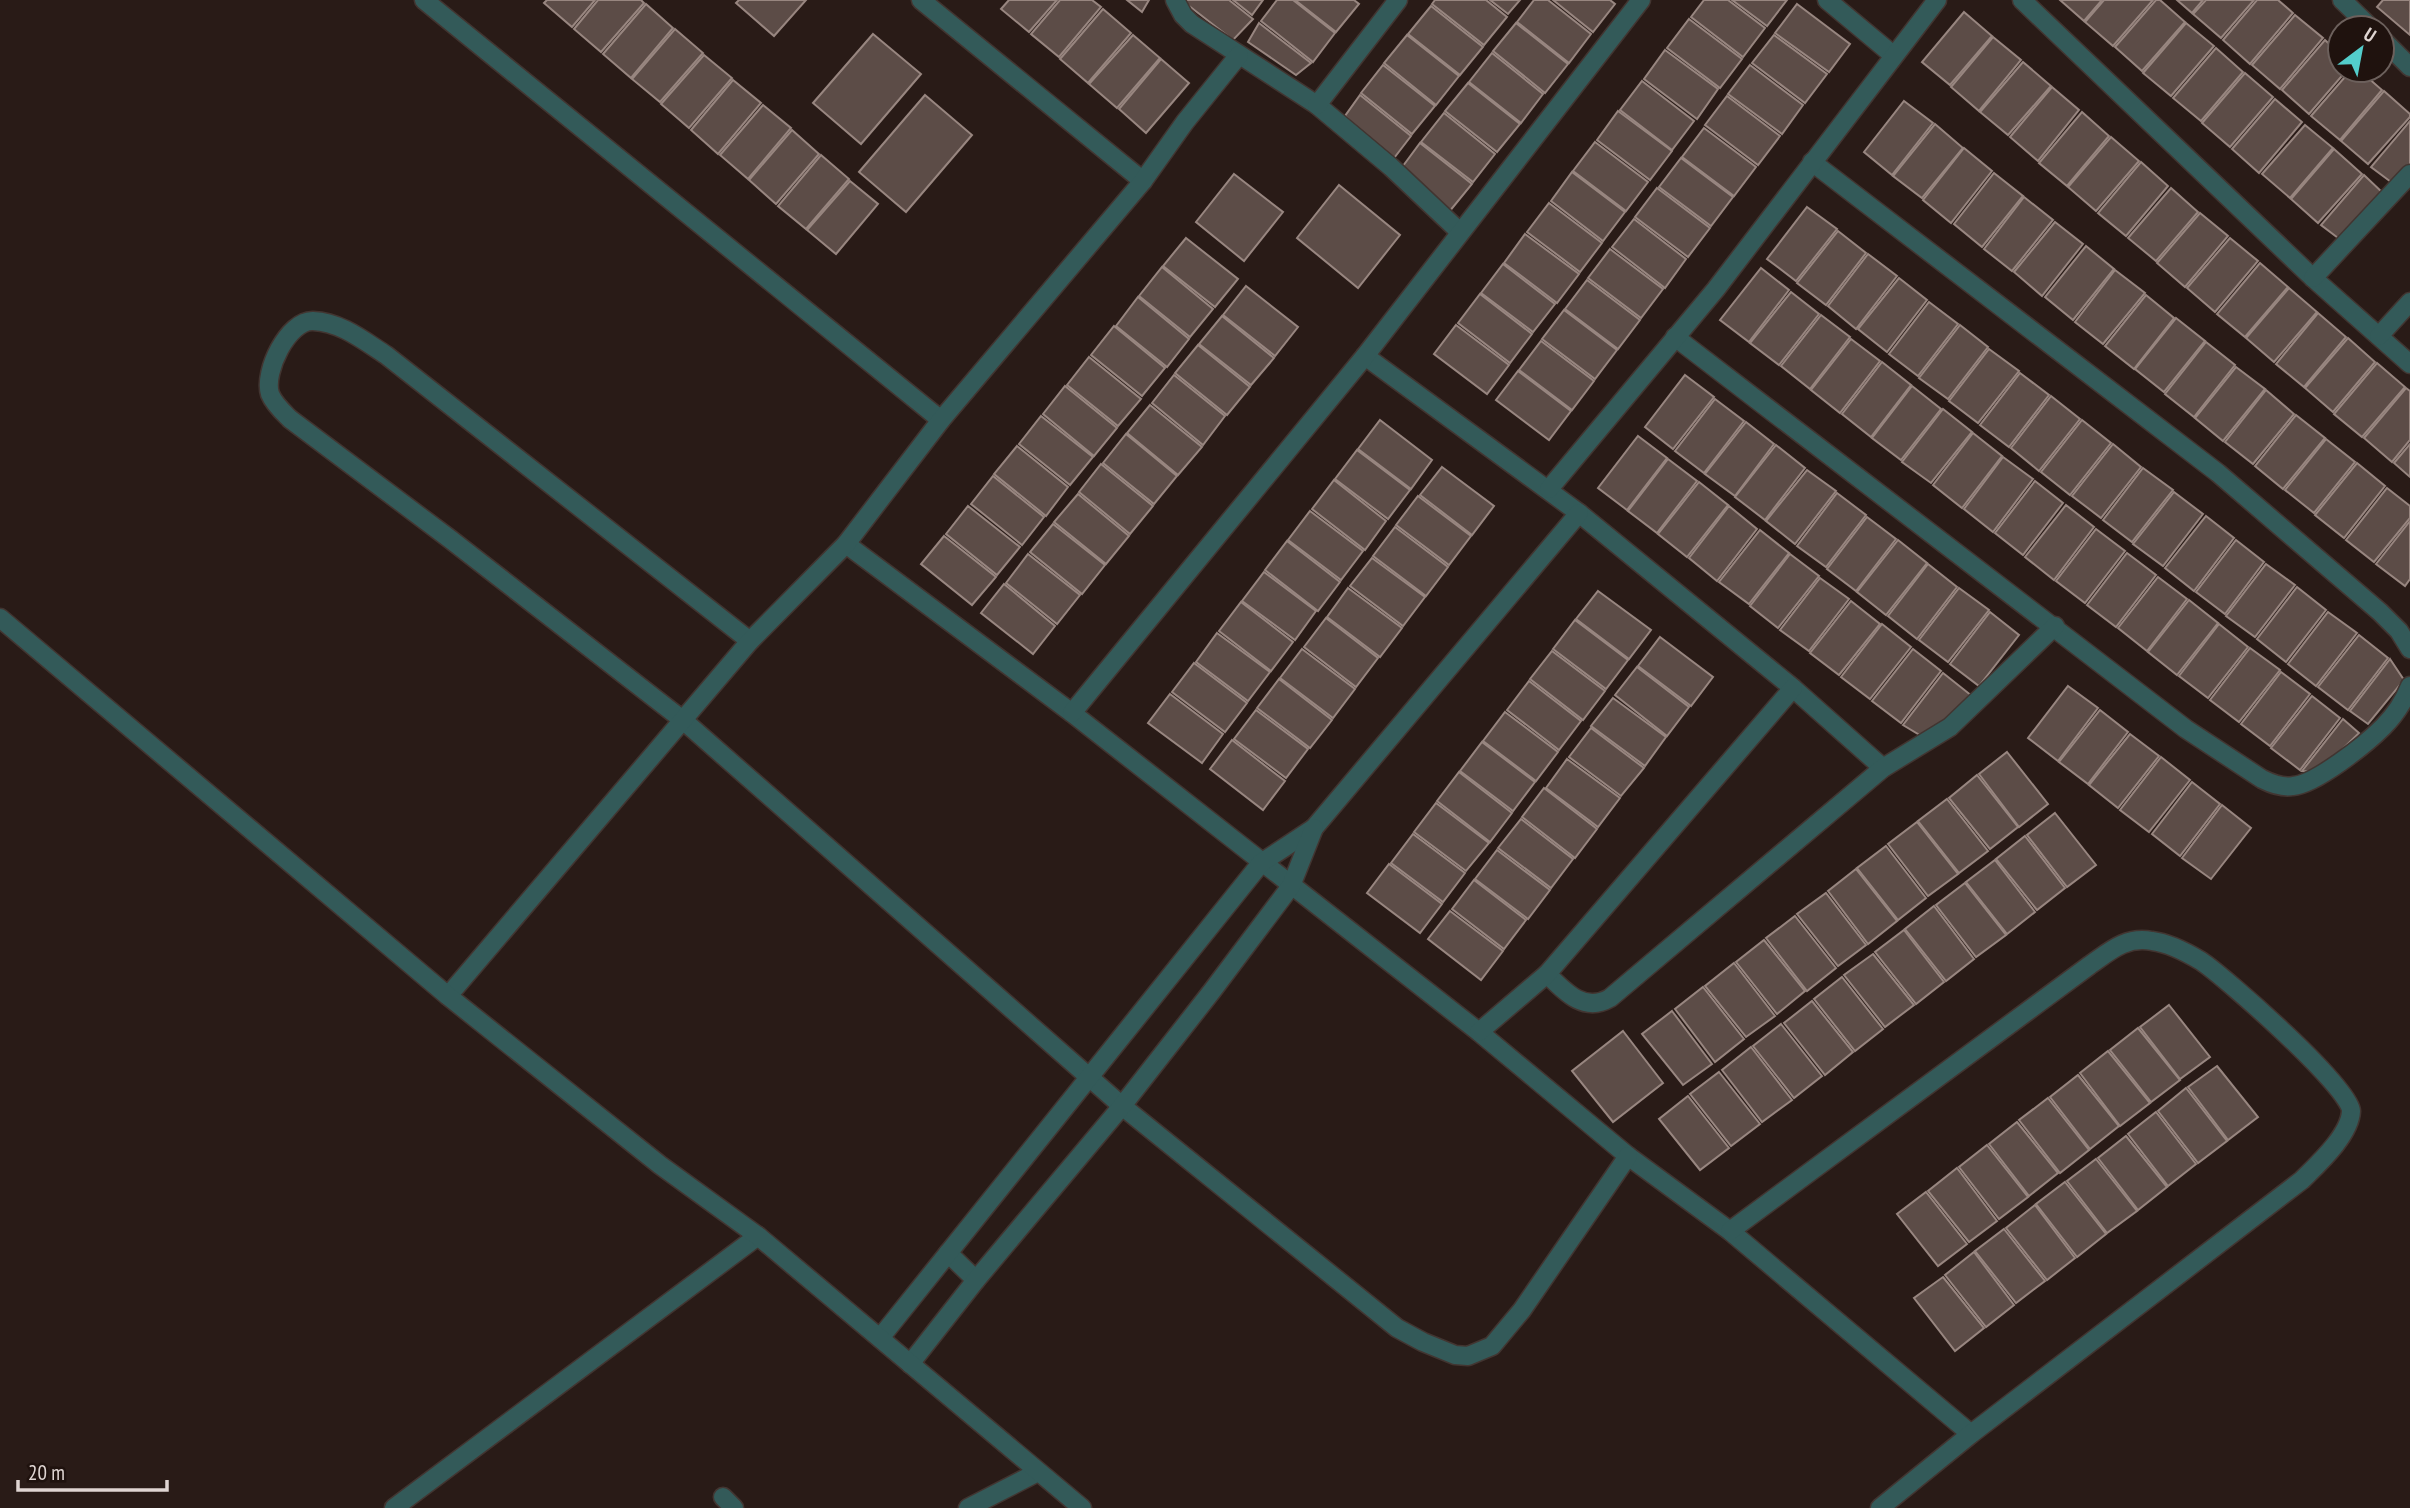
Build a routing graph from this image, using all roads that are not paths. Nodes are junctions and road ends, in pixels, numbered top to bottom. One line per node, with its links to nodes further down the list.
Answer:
1 (425, 0): 26 (street)
2 (921, 0): 18 (street)
3 (1175, 0): 12 (street)
4 (1398, 0): 15 (street)
5 (1642, 0): 19 (street)
6 (1827, 0): 13 (street)
7 (1937, 0): 13 (street)
8 (2022, 0): 20 (street)
9 (2342, 0): 10 (street)
10 (2356, 14)
11 (2396, 53): 14 (street)
12 (1239, 55): 15 (street); 18 (street)
13 (1894, 55): 16 (street)
14 (2410, 67)
15 (1317, 105): 19 (street)
16 (1812, 162): 22 (street); 33 (street)
17 (2410, 174): 20 (street)
18 (1143, 181): 26 (street)
19 (1460, 232): 24 (street)
20 (2313, 278): 23 (street)
21 (2410, 302): 23 (street)
22 (1675, 337): 27 (street); 31 (street)
23 (2379, 337): 25 (street)
24 (1365, 356): 27 (street); 36 (street)
25 (2410, 364)
26 (941, 419): 29 (street)
27 (1549, 489): 28 (street)
28 (1579, 513): 35 (street); 39 (street)
29 (846, 544): 32 (street); 36 (street)
30 (0, 618): 43 (street)
31 (2055, 626): 34 (street); 38 (street)
32 (750, 642): 37 (street); 37 (street)
33 (2410, 649)
34 (2410, 686)
35 (1793, 688): 38 (street); 42 (street)
36 (1072, 713): 40 (street)
37 (684, 720): 43 (street); 45 (street)
38 (1883, 768): 42 (street)
39 (1314, 828): 40 (street); 41 (street)
40 (1261, 863): 41 (street); 45 (street)
41 (1291, 887): 44 (street); 46 (street)
42 (1547, 974): 44 (street)
43 (448, 996): 49 (street)
44 (1479, 1032): 47 (street)
45 (1091, 1077): 46 (street); 50 (street)
46 (1122, 1106): 47 (street); 51 (street)
47 (1628, 1156): 48 (street)
48 (1730, 1231): 54 (street); 54 (street)
49 (758, 1236): 52 (street); 56 (street)
50 (948, 1253): 51 (street); 52 (street)
51 (976, 1280): 53 (street)
52 (880, 1338): 53 (street)
53 (910, 1364): 55 (street)
54 (1971, 1434): 59 (street)
55 (1038, 1472): 57 (street); 58 (street)
56 (394, 1508)
57 (968, 1508)
58 (1082, 1508)
59 (1880, 1508)

